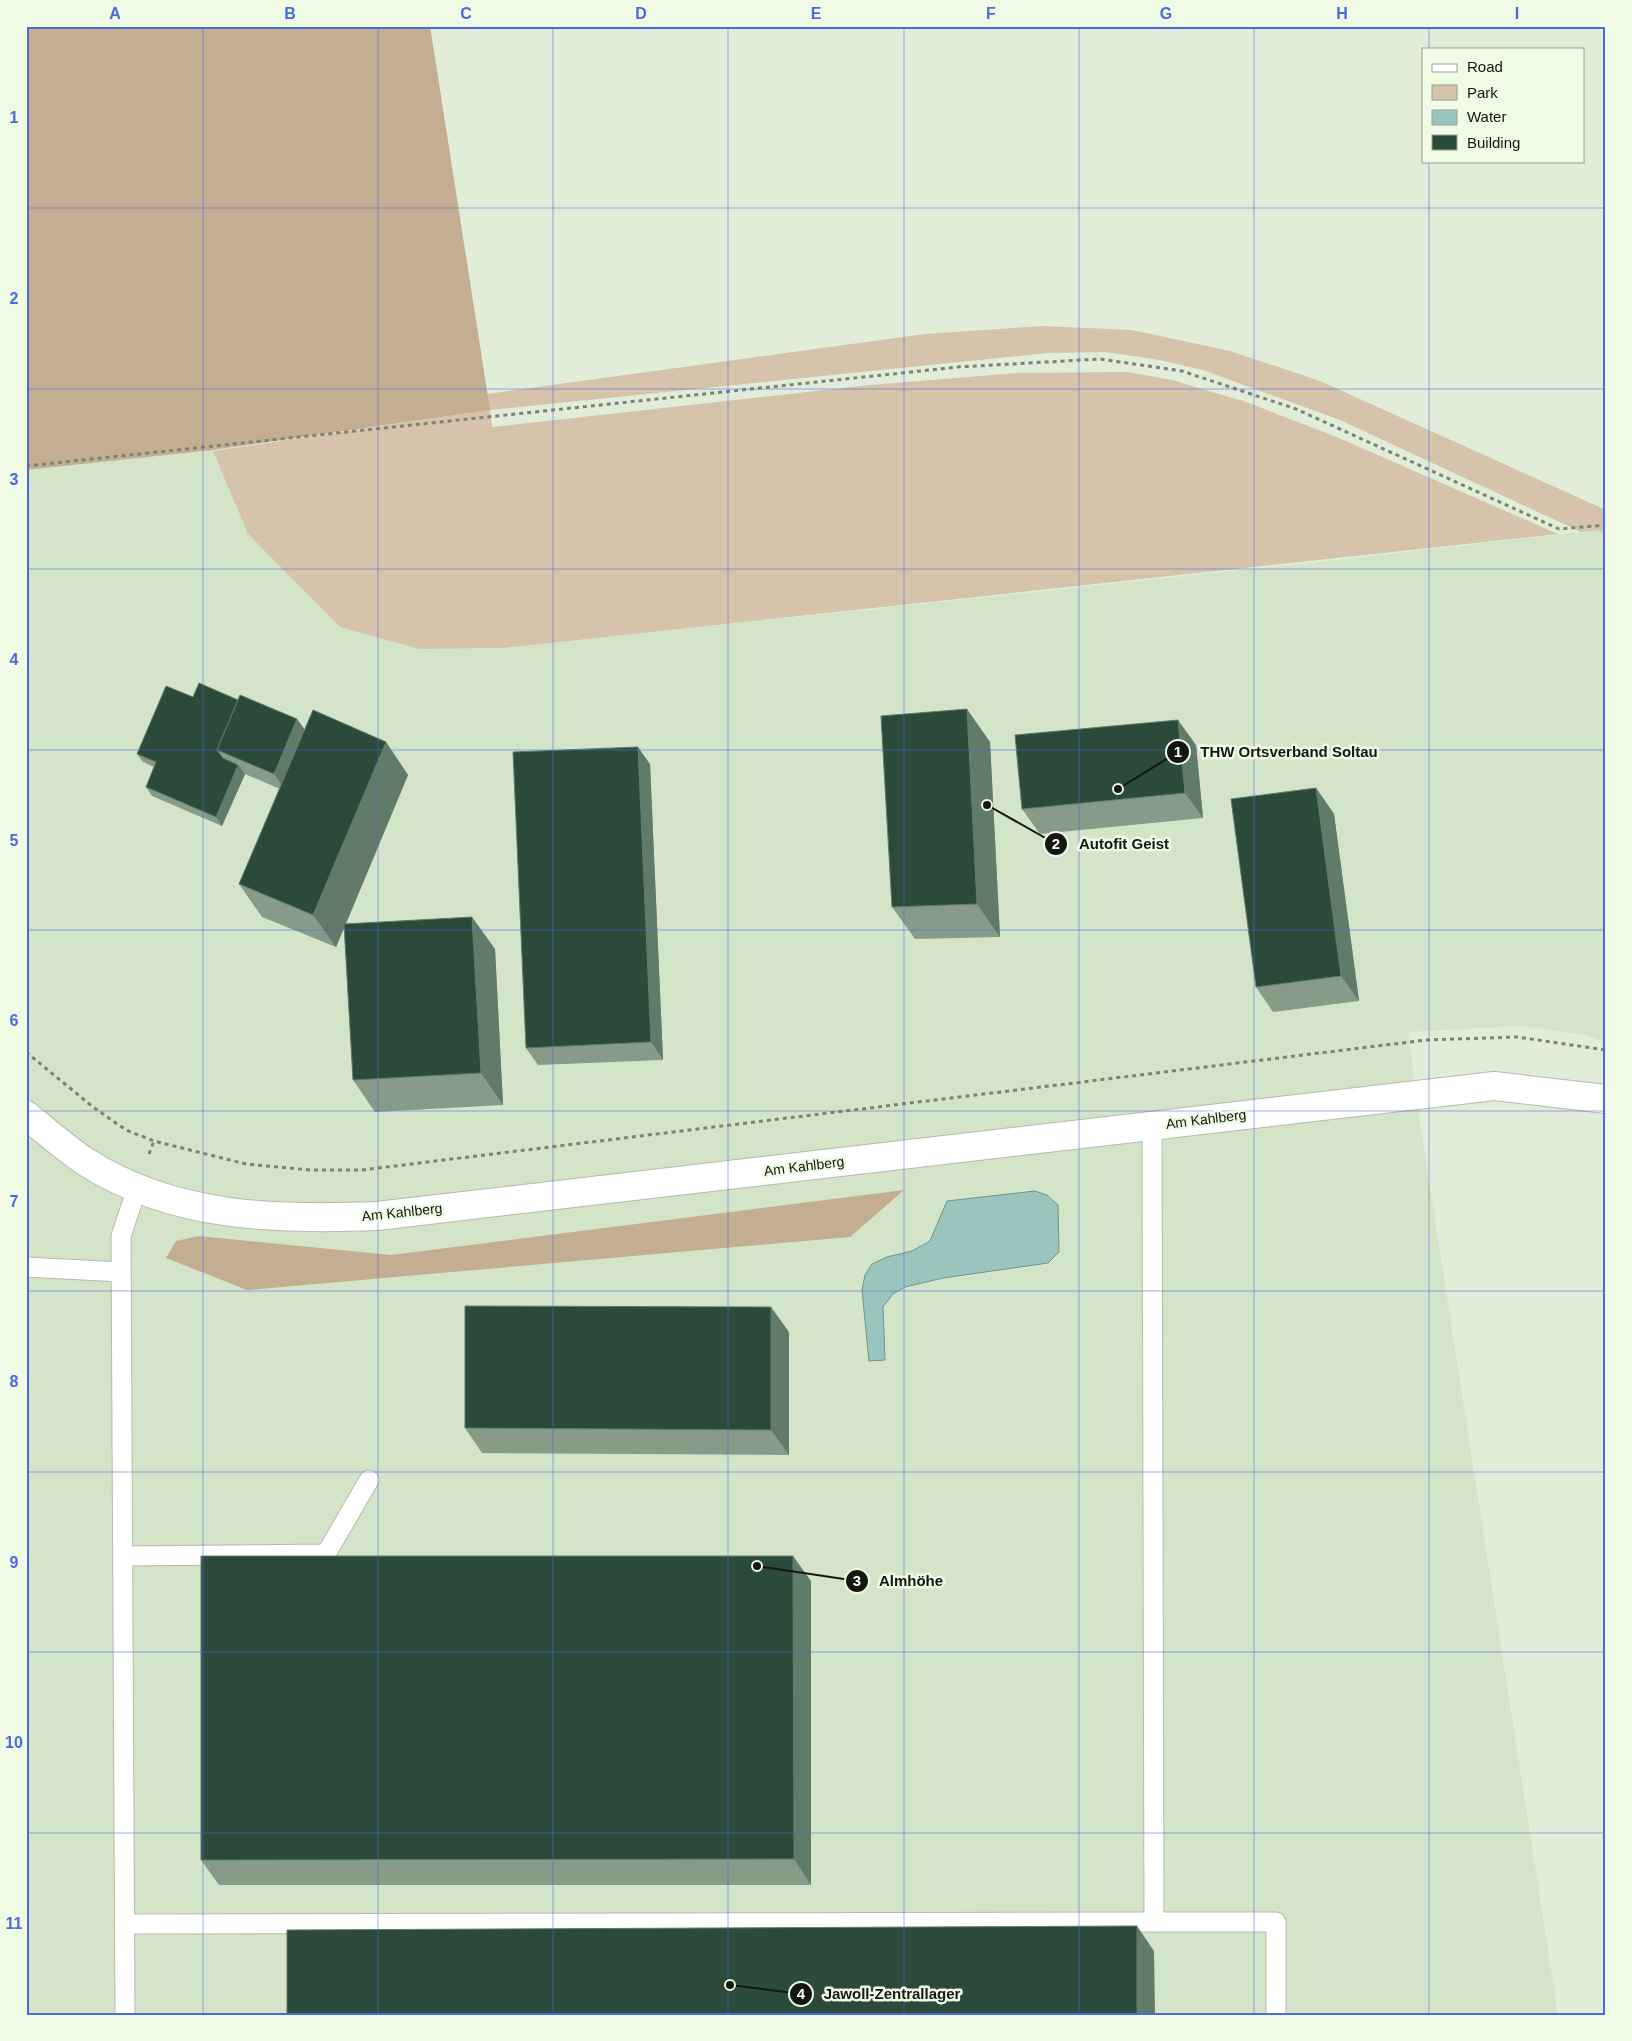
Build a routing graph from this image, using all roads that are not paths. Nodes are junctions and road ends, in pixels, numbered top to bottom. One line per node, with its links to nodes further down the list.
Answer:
1 (1606, 1099): 3 (street, Am Kahlberg)
2 (26, 1115): 4 (street, Am Kahlberg)
3 (1152, 1126): 4 (street, Am Kahlberg); 9 (lane)
4 (137, 1188): 6 (lane)
5 (26, 1267): 6 (lane)
6 (121, 1272): 8 (lane)
7 (368, 1480): 8 (lane)
8 (123, 1556): 10 (lane)
9 (1154, 1922): 10 (lane); 12 (lane)
10 (124, 1924): 11 (lane)
11 (125, 2015)
12 (1276, 2015)

